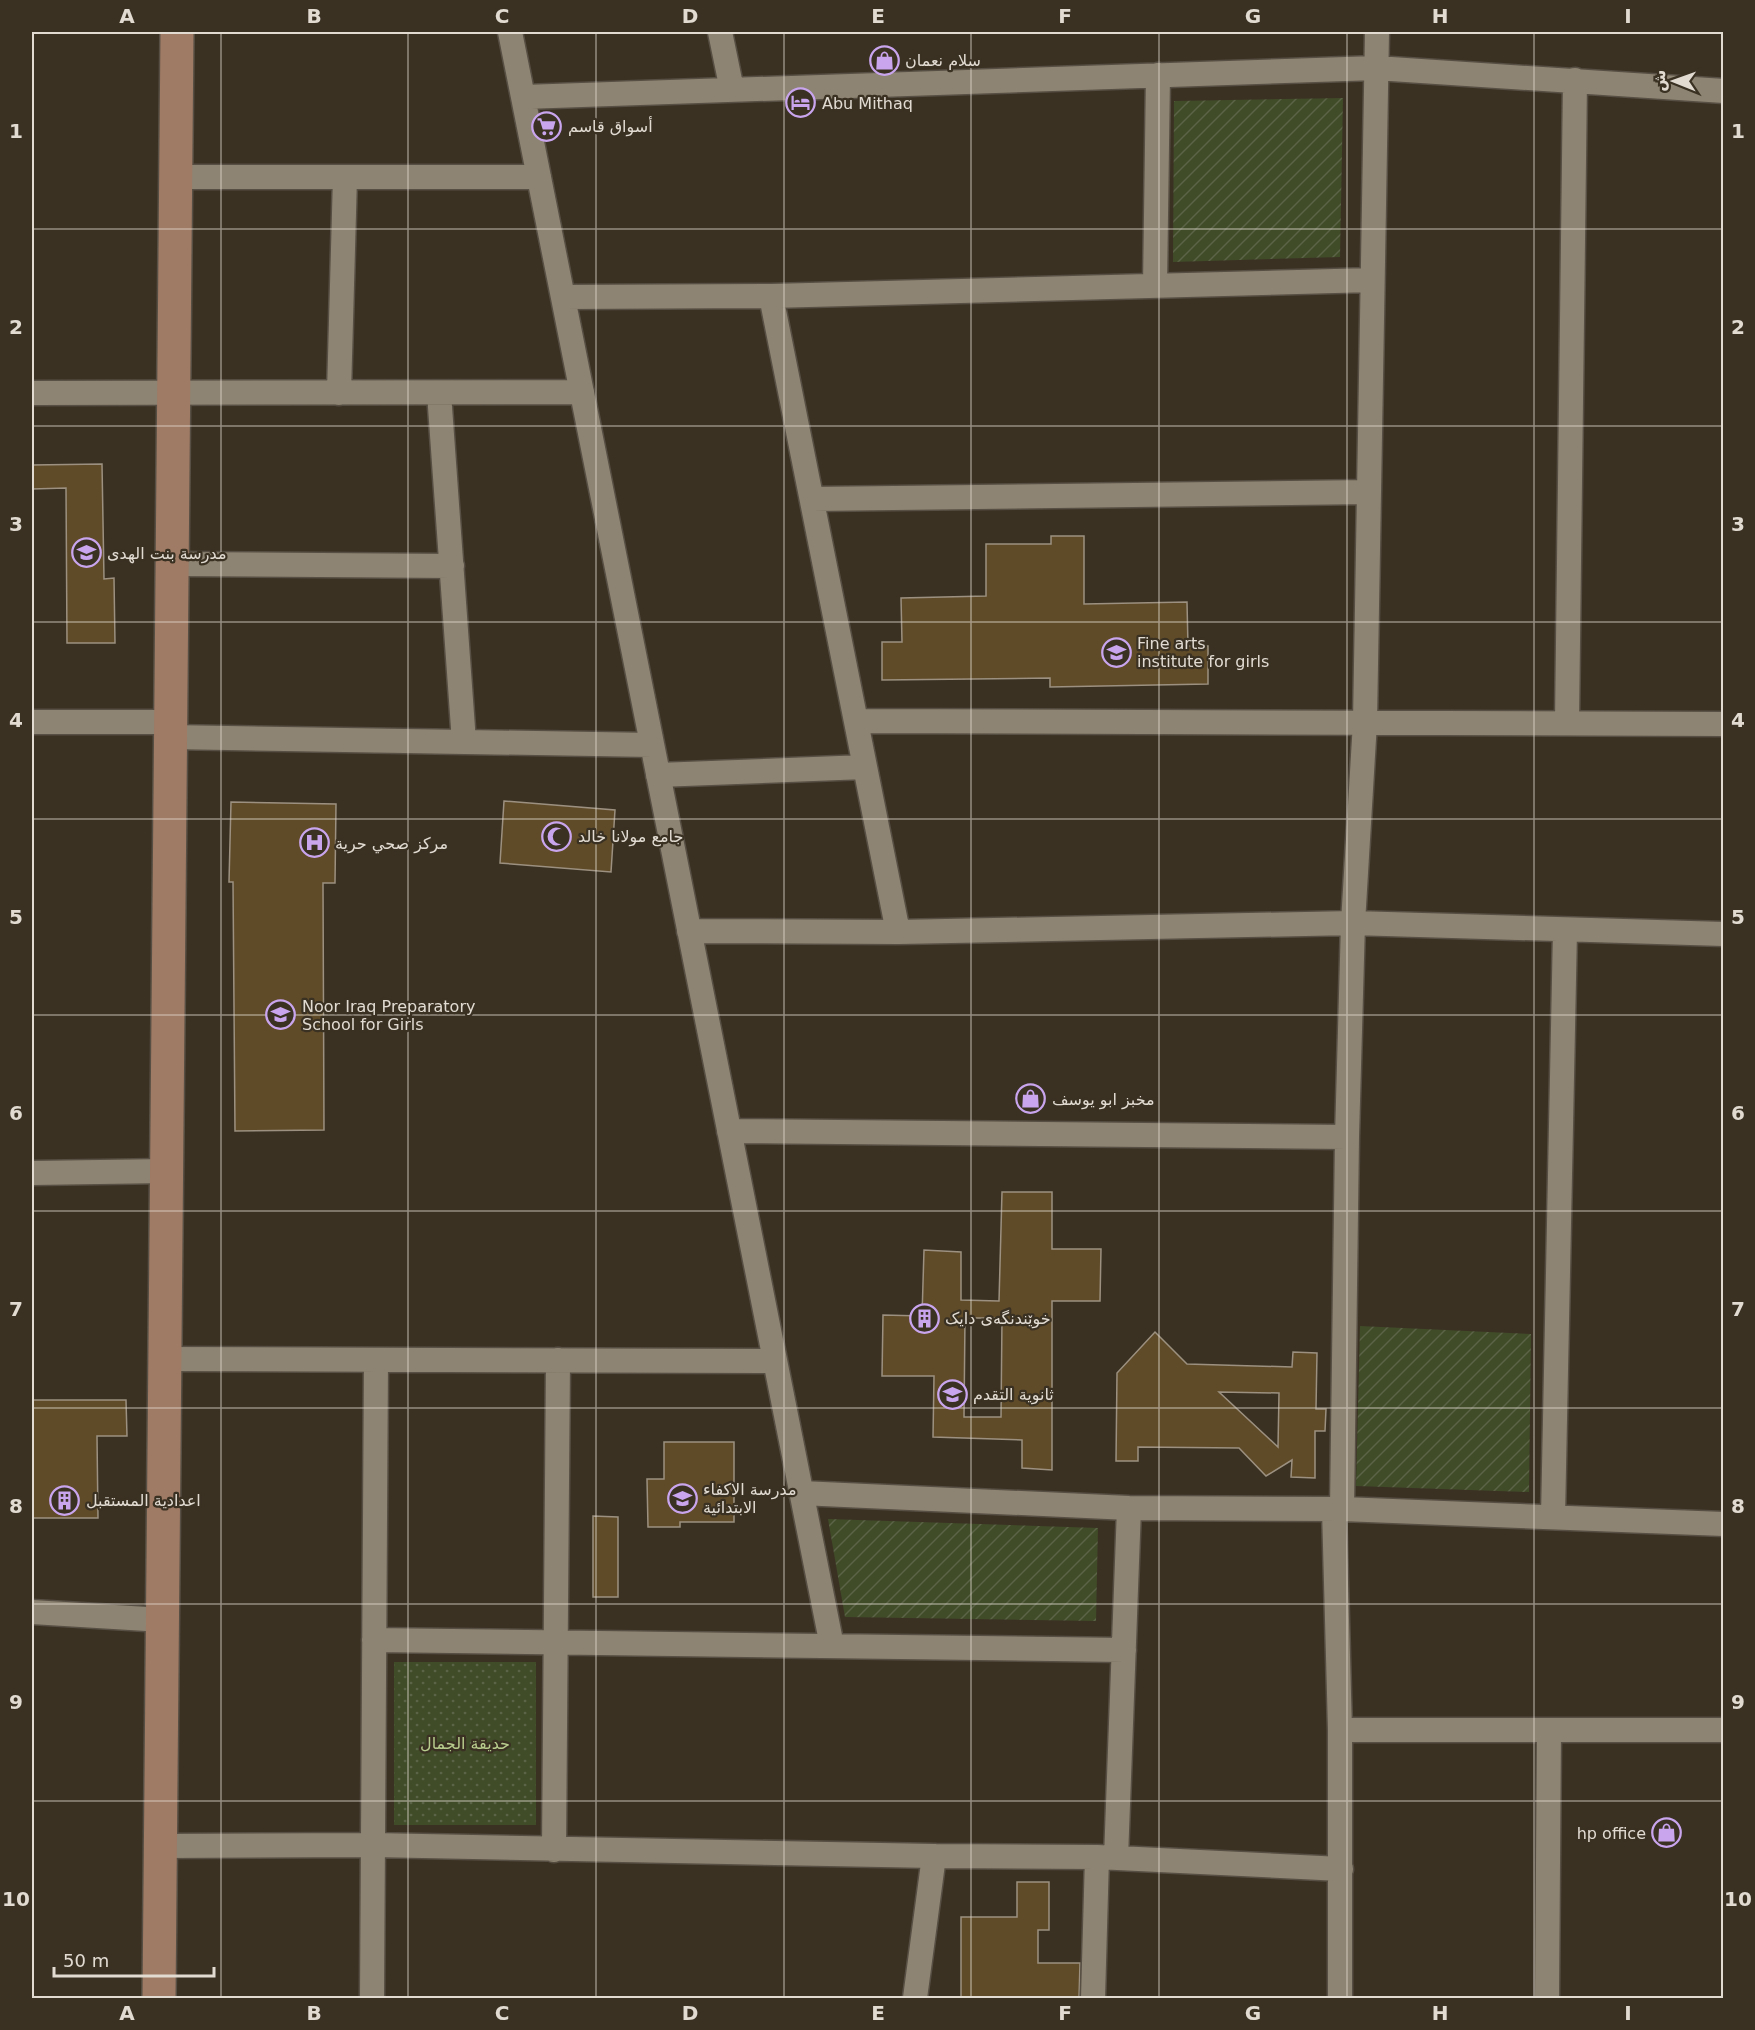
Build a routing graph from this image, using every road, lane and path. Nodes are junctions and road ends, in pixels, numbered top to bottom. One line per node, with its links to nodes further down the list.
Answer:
1 (177, 32): 11 (street)
2 (510, 32): 10 (street)
3 (720, 32): 8 (street)
4 (1377, 32): 5 (street)
5 (1376, 68): 6 (street); 7 (street); 14 (street)
6 (1158, 75): 8 (street); 15 (street)
7 (1575, 80): 9 (street); 30 (street)
8 (732, 90): 10 (street)
9 (1724, 91)
10 (524, 97): 13 (street)
11 (176, 177): 12 (street); 20 (street)
12 (345, 177): 13 (street); 21 (street)
13 (539, 177): 17 (street)
14 (1372, 280): 15 (street); 23 (street)
15 (1155, 286): 16 (street)
16 (771, 296): 17 (street); 24 (street)
17 (563, 297): 18 (street)
18 (582, 392): 22 (street); 34 (street)
19 (32, 393): 20 (street)
20 (174, 393): 21 (street); 25 (street)
21 (339, 393): 22 (street)
22 (440, 393): 26 (street)
23 (1369, 492): 24 (street); 29 (street)
24 (812, 499): 27 (street)
25 (172, 564): 26 (street); 32 (street)
26 (452, 566): 33 (street)
27 (856, 721): 29 (street); 35 (street)
28 (32, 722): 32 (street)
29 (1365, 722): 30 (street); 37 (street)
30 (1567, 722): 31 (street)
31 (1724, 724)
32 (170, 730): 33 (street); 44 (street)
33 (464, 742): 34 (street)
34 (652, 745): 36 (street)
35 (865, 767): 36 (street); 40 (street)
36 (658, 775): 39 (street)
37 (1353, 923): 38 (street); 40 (street); 43 (street)
38 (1565, 930): 41 (street); 53 (street)
39 (689, 931): 40 (street); 42 (street)
40 (898, 932)
41 (1724, 934)
42 (729, 1131): 43 (street); 49 (street)
43 (1347, 1137): 52 (street)
44 (167, 1171): 45 (street); 46 (street)
45 (32, 1173)
46 (164, 1359): 47 (street); 56 (street)
47 (376, 1360): 48 (street); 57 (street)
48 (558, 1360): 49 (street); 58 (street)
49 (775, 1361): 50 (street)
50 (801, 1493): 51 (street); 59 (street)
51 (1129, 1508): 52 (street); 60 (street)
52 (1338, 1509): 53 (street); 61 (street)
53 (1553, 1517): 54 (street)
54 (1724, 1524)
55 (32, 1612): 56 (street)
56 (163, 1620): 65 (street)
57 (374, 1640): 58 (street); 64 (street)
58 (556, 1642): 59 (street); 66 (street)
59 (832, 1646): 60 (street)
60 (1124, 1650): 68 (street)
61 (1340, 1730): 62 (street); 69 (street)
62 (1549, 1730): 63 (street); 75 (street)
63 (1724, 1730)
64 (373, 1845): 65 (street); 66 (street); 71 (street)
65 (161, 1846): 70 (street)
66 (554, 1850): 67 (street)
67 (933, 1856): 68 (street); 72 (street)
68 (1106, 1857): 69 (street); 73 (street)
69 (1341, 1869): 74 (street)
70 (159, 1998)
71 (372, 1998)
72 (915, 1998)
73 (1093, 1998)
74 (1340, 1998)
75 (1546, 1998)

